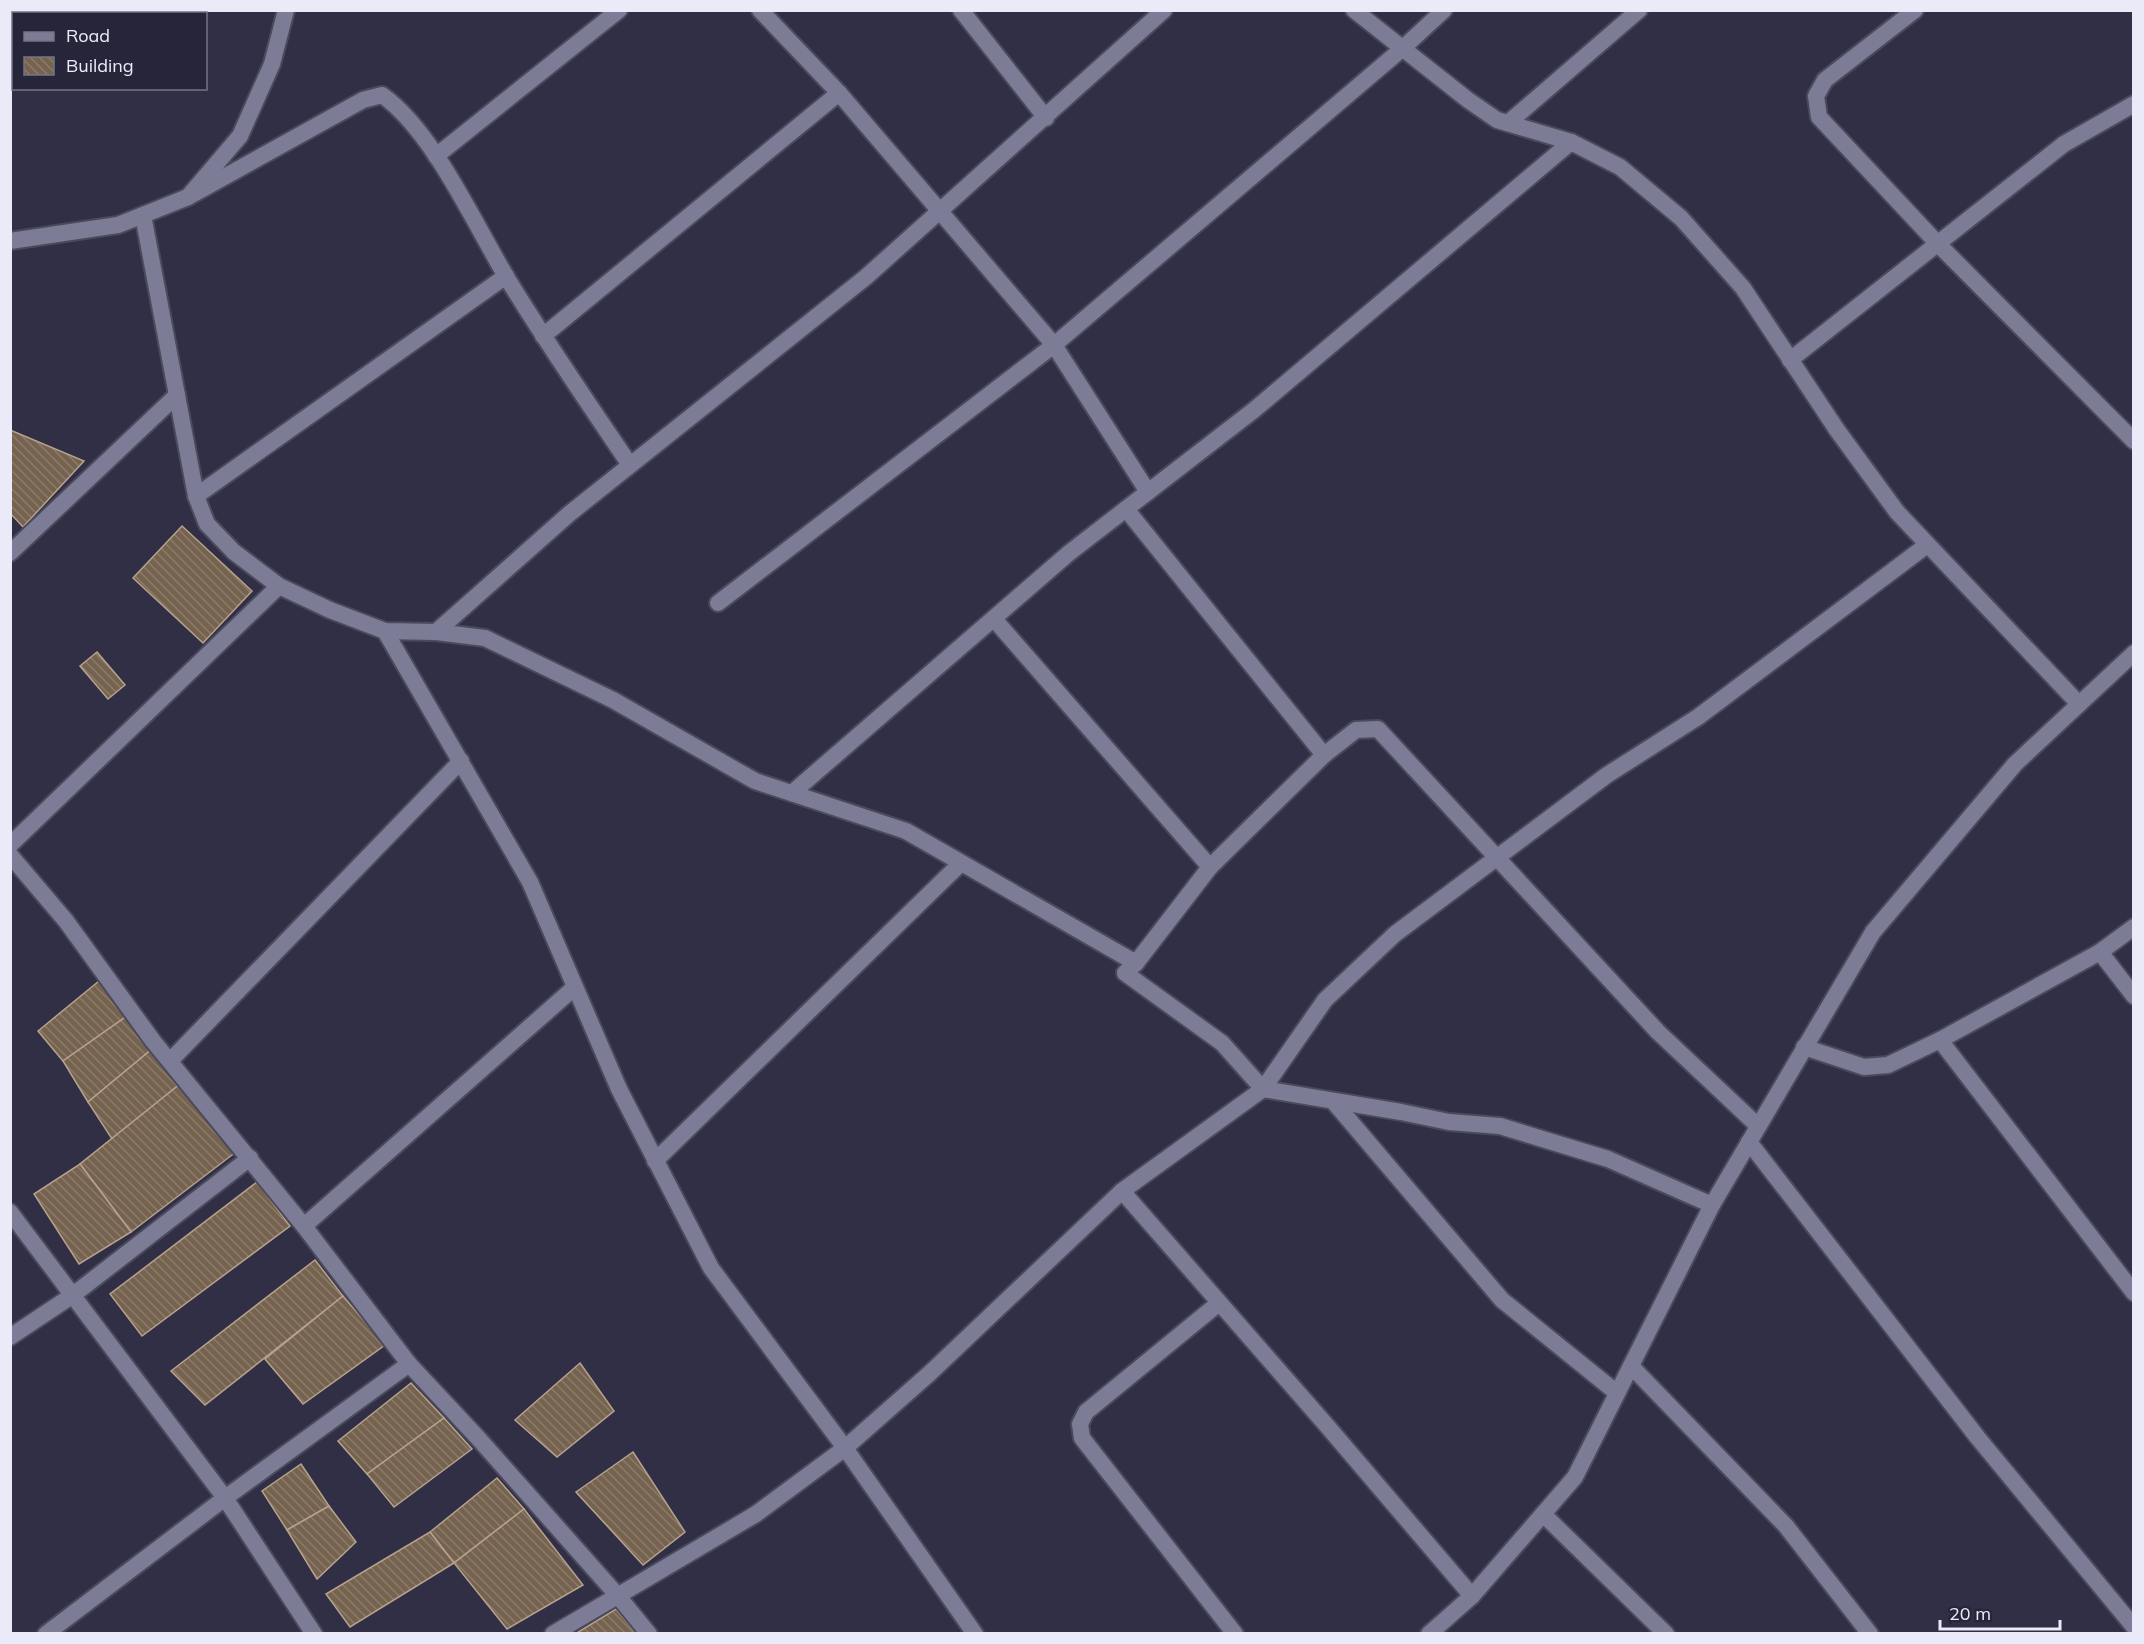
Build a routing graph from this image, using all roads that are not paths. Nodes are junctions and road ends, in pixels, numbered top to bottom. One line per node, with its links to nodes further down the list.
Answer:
1 (286, 10): 17 (street)
2 (619, 10): 16 (street)
3 (760, 10): 11 (street)
4 (961, 10): 13 (street)
5 (1164, 10): 13 (street)
6 (1354, 10): 10 (street)
7 (1444, 10): 10 (street)
8 (1639, 10): 14 (street)
9 (1915, 10): 21 (street)
10 (1402, 48): 14 (street); 24 (street)
11 (839, 93): 18 (street); 23 (street)
12 (2133, 104): 21 (street)
13 (1046, 118): 18 (street)
14 (1508, 123): 15 (street)
15 (1571, 142): 25 (street); 29 (street)
16 (436, 156): 17 (street); 22 (street)
17 (188, 197): 19 (street)
18 (938, 212): 24 (street); 28 (street)
19 (143, 215): 20 (street); 26 (street)
20 (10, 241)
21 (1938, 244): 25 (street); 27 (street)
22 (506, 276): 23 (street); 30 (street)
23 (543, 336): 28 (street)
24 (1054, 345): 29 (street); 35 (street)
25 (1790, 360): 32 (street)
26 (177, 395): 30 (street); 33 (street)
27 (2133, 441)
28 (630, 465): 38 (street)
29 (1148, 492): 31 (street)
30 (196, 496): 34 (street)
31 (1126, 509): 36 (street); 41 (street)
32 (1927, 545): 40 (street); 46 (street)
33 (10, 553)
34 (279, 586): 37 (street); 44 (street)
35 (718, 603)
36 (994, 619): 43 (street); 48 (street)
37 (385, 631): 38 (street); 42 (street)
38 (436, 632): 43 (street)
39 (2133, 653): 40 (street)
40 (2079, 704): 55 (street)
41 (1324, 755): 46 (street); 48 (street)
42 (461, 761): 52 (street); 56 (street)
43 (792, 794): 47 (street)
44 (10, 845)
45 (10, 855): 56 (street)
46 (1497, 857): 57 (street); 59 (street)
47 (961, 863): 51 (street); 62 (street)
48 (1210, 867): 51 (street)
49 (2133, 927): 50 (street)
50 (2100, 952): 53 (street); 54 (street)
51 (1136, 963): 57 (street)
52 (575, 987): 62 (street); 66 (street)
53 (2133, 996)
54 (1940, 1040): 55 (street); 67 (street)
55 (1804, 1047): 59 (street)
56 (170, 1061): 61 (street)
57 (1263, 1089): 58 (street); 63 (street)
58 (1333, 1101): 64 (street); 73 (street)
59 (1758, 1126): 60 (street)
60 (1749, 1142): 64 (street); 79 (street)
61 (250, 1158): 66 (street); 68 (street)
62 (655, 1161): 74 (street)
63 (1122, 1191): 69 (street); 74 (street)
64 (1712, 1205): 72 (street)
65 (10, 1212): 68 (street)
66 (304, 1226): 71 (street)
67 (2133, 1293)
68 (73, 1295): 70 (street); 75 (street)
69 (1219, 1303): 78 (street); 85 (street)
70 (10, 1337)
71 (409, 1364): 75 (street); 77 (street)
72 (1630, 1366): 73 (street); 88 (street)
73 (1617, 1393): 76 (street)
74 (845, 1448): 77 (street); 84 (street)
75 (225, 1498): 80 (street); 81 (street)
76 (1543, 1514): 78 (street); 87 (street)
77 (618, 1596): 82 (street); 83 (street)
78 (1472, 1596): 86 (street)
79 (2133, 1626)
80 (46, 1634)
81 (314, 1634)
82 (553, 1634)
83 (649, 1634)
84 (975, 1634)
85 (1235, 1634)
86 (1429, 1634)
87 (1666, 1634)
88 (1870, 1634)

